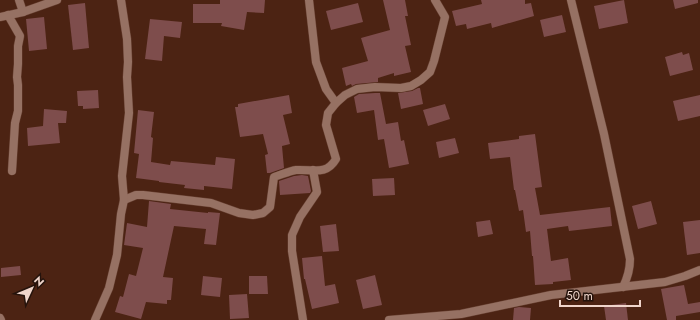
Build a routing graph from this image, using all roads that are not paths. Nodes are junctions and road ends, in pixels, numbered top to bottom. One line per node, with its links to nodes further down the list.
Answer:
1 (19, 0): 7 (street)
2 (57, 0): 7 (street)
3 (120, 0): 12 (street)
4 (309, 0): 9 (street)
5 (436, 0): 9 (street)
6 (571, 0): 14 (street)
7 (23, 12): 8 (street)
8 (4, 16): 11 (street)
9 (336, 103): 10 (street)
10 (313, 170): 12 (street); 16 (street)
11 (12, 171)
12 (124, 200): 15 (street)
13 (700, 270): 14 (street)
14 (623, 287): 17 (street)
15 (95, 320)
16 (303, 320)
17 (389, 320)

